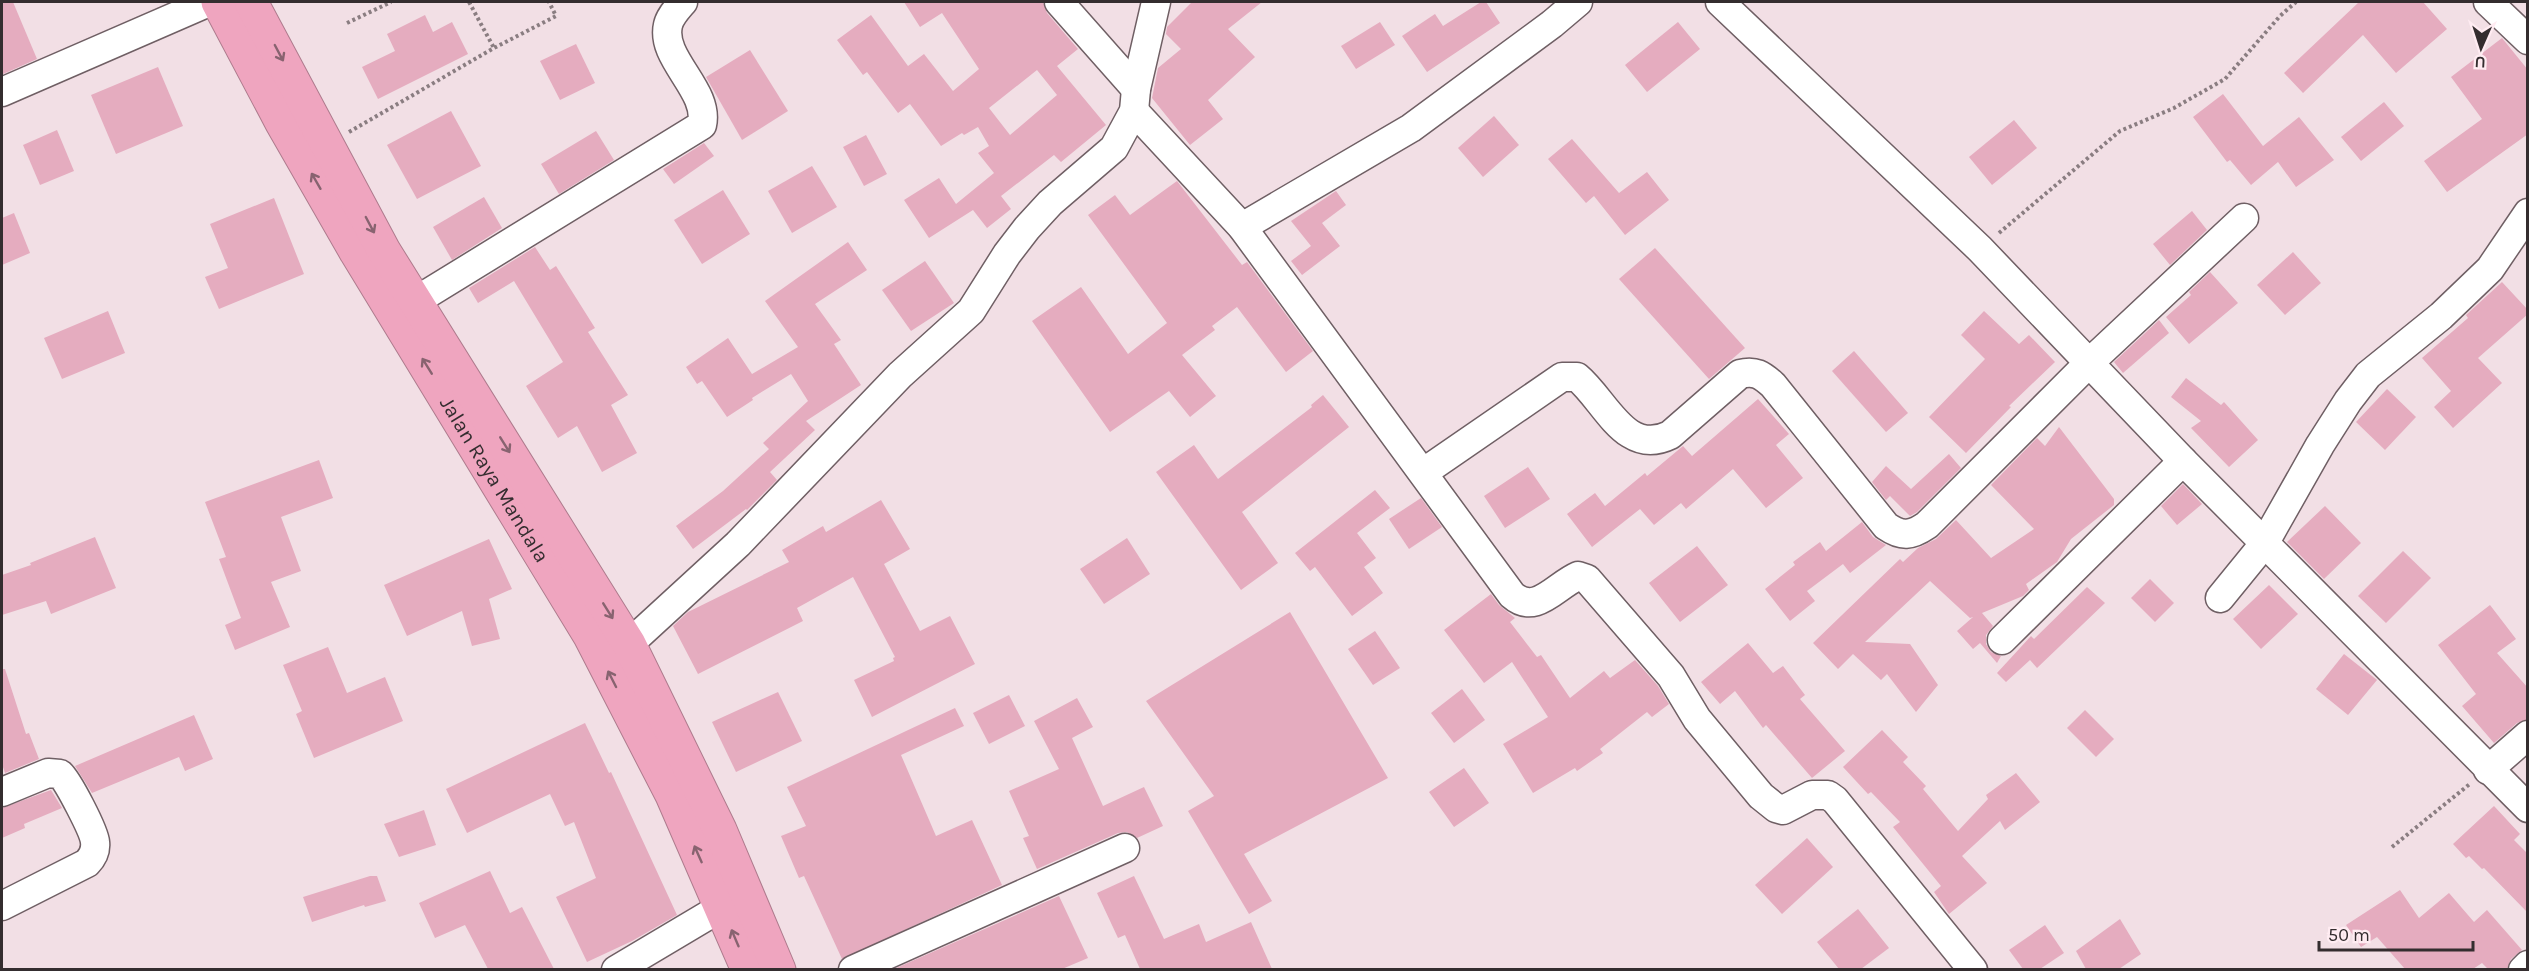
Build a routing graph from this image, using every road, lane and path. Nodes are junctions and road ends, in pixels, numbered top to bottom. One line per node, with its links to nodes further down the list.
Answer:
1 (209, 2): 17 (street)
2 (218, 2): 26 (highway, Jalan Raya Mandala, one-way to 2)
3 (251, 2): 19 (highway, Jalan Raya Mandala, one-way to 19)
4 (391, 2): 14 (path)
5 (469, 2): 16 (path)
6 (549, 2): 16 (path)
7 (683, 2): 24 (street)
8 (1059, 2): 18 (street)
9 (1156, 2): 18 (street)
10 (1578, 2): 22 (street)
11 (1720, 2): 23 (street)
12 (2296, 2): 23 (path)
13 (2488, 2): 15 (street)
14 (347, 23)
15 (2528, 39)
16 (494, 48): 19 (path)
17 (2, 92)
18 (1135, 100): 22 (street); 32 (street)
19 (327, 144): 24 (highway, Jalan Raya Mandala, one-way to 24)
20 (2528, 213): 29 (street)
21 (2244, 218): 25 (street)
22 (1242, 227): 28 (street)
23 (1980, 249): 25 (street)
24 (414, 302): 26 (highway, Jalan Raya Mandala)
25 (2089, 363): 27 (street); 28 (street)
26 (469, 410): 32 (highway, Jalan Raya Mandala, one-way to 32); 40 (highway, Jalan Raya Mandala, one-way to 26)
27 (2182, 461): 29 (street); 31 (street)
28 (1424, 472): 46 (street)
29 (2264, 544): 30 (street); 34 (street)
30 (2220, 598)
31 (2002, 640)
32 (629, 644): 44 (highway, Jalan Raya Mandala)
33 (2528, 735): 34 (street)
34 (2488, 770): 36 (street); 37 (path)
35 (2, 792): 39 (street)
36 (2528, 808)
37 (2392, 847)
38 (1125, 848): 45 (street)
39 (2, 906)
40 (722, 907): 42 (street); 43 (highway, Jalan Raya Mandala, one-way to 40)
41 (2528, 965): 47 (street)
42 (616, 969)
43 (748, 969)
44 (779, 969)
45 (853, 969)
46 (1973, 969)
47 (2523, 969)

